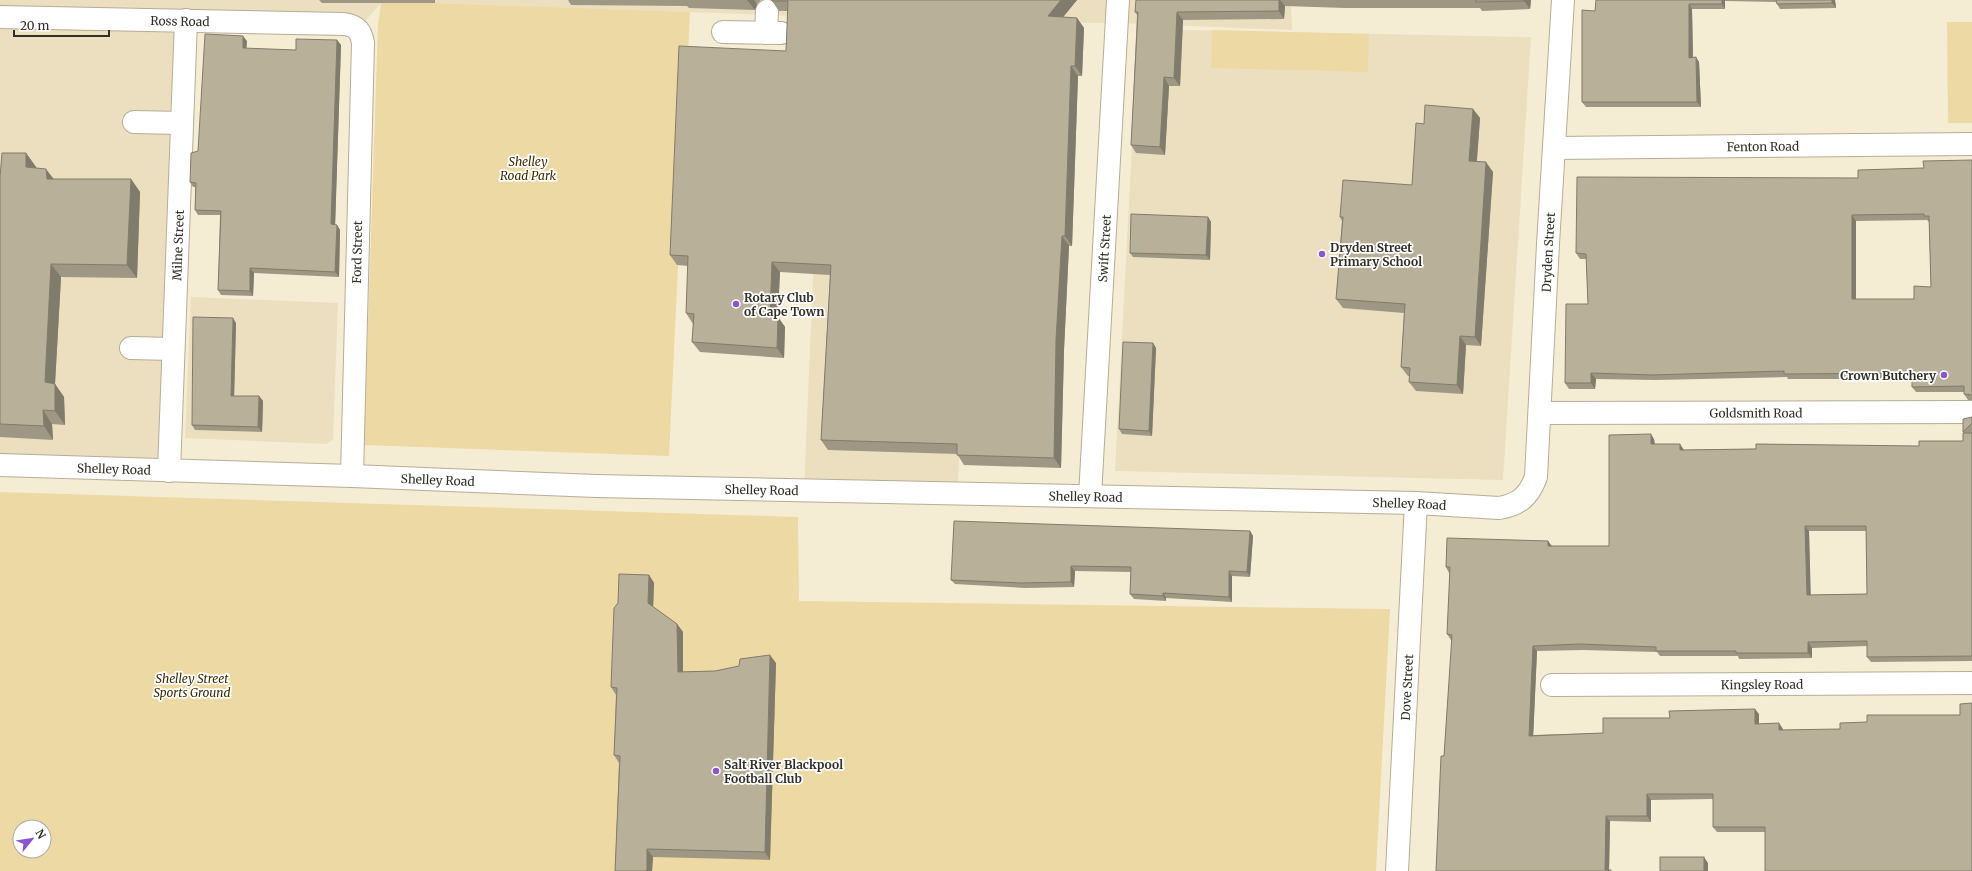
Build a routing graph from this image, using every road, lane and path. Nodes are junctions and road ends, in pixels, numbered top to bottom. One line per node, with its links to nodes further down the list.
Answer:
1 (1118, 0): 19 (street, Swift Street)
2 (1563, 0): 11 (street, Dryden Street)
3 (767, 11): 7 (street)
4 (0, 17): 5 (street, Ross Road)
5 (186, 20): 6 (street, Ross Road); 9 (street, Milne Street)
6 (358, 29): 18 (street, Ford Street)
7 (722, 32)
8 (134, 122): 9 (street)
9 (182, 122): 13 (street, Milne Street)
10 (1972, 144): 11 (street, Fenton Road)
11 (1555, 148): 15 (street, Dryden Street)
12 (131, 348): 13 (street)
13 (172, 349): 17 (street, Milne Street)
14 (1972, 412): 15 (street, Goldsmith Road)
15 (1540, 413): 20 (street, Dryden Street)
16 (0, 466): 17 (street, Shelley Road)
17 (169, 471): 18 (street, Shelley Road)
18 (352, 476): 19 (street, Shelley Road)
19 (1090, 496): 21 (street, Shelley Road)
20 (1522, 500): 21 (street, Shelley Road)
21 (1416, 503): 24 (street, Dove Street)
22 (1972, 683): 23 (street, Kingsley Road)
23 (1552, 685)
24 (1397, 871)

